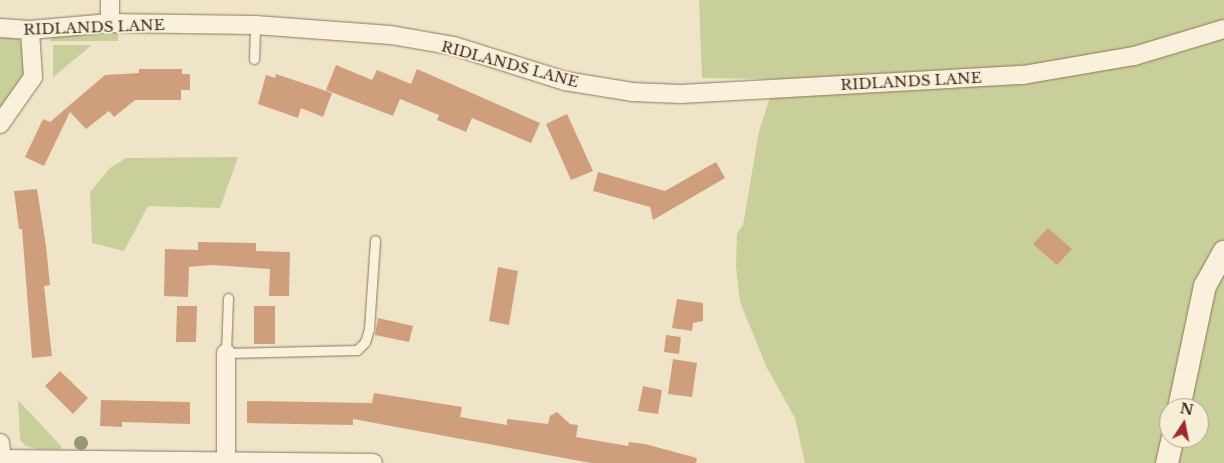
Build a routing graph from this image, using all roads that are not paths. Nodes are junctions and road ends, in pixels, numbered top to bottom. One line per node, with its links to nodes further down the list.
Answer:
1 (110, 0): 2 (street)
2 (110, 23): 3 (street, RIDLANDS LANE); 6 (street, RIDLANDS LANE)
3 (255, 25): 5 (street, RIDLANDS LANE); 7 (lane)
4 (0, 28): 6 (street, RIDLANDS LANE)
5 (1224, 29)
6 (30, 30): 8 (street)
7 (254, 59)
8 (0, 124)
9 (376, 240): 12 (lane)
10 (1224, 252): 13 (street)
11 (228, 298): 12 (lane)
12 (226, 353): 16 (street)
13 (1181, 398)
14 (1171, 448): 19 (street)
15 (1, 455): 17 (street)
16 (226, 459): 17 (street); 18 (street)
17 (123, 461)
18 (373, 463)
19 (1168, 463)

